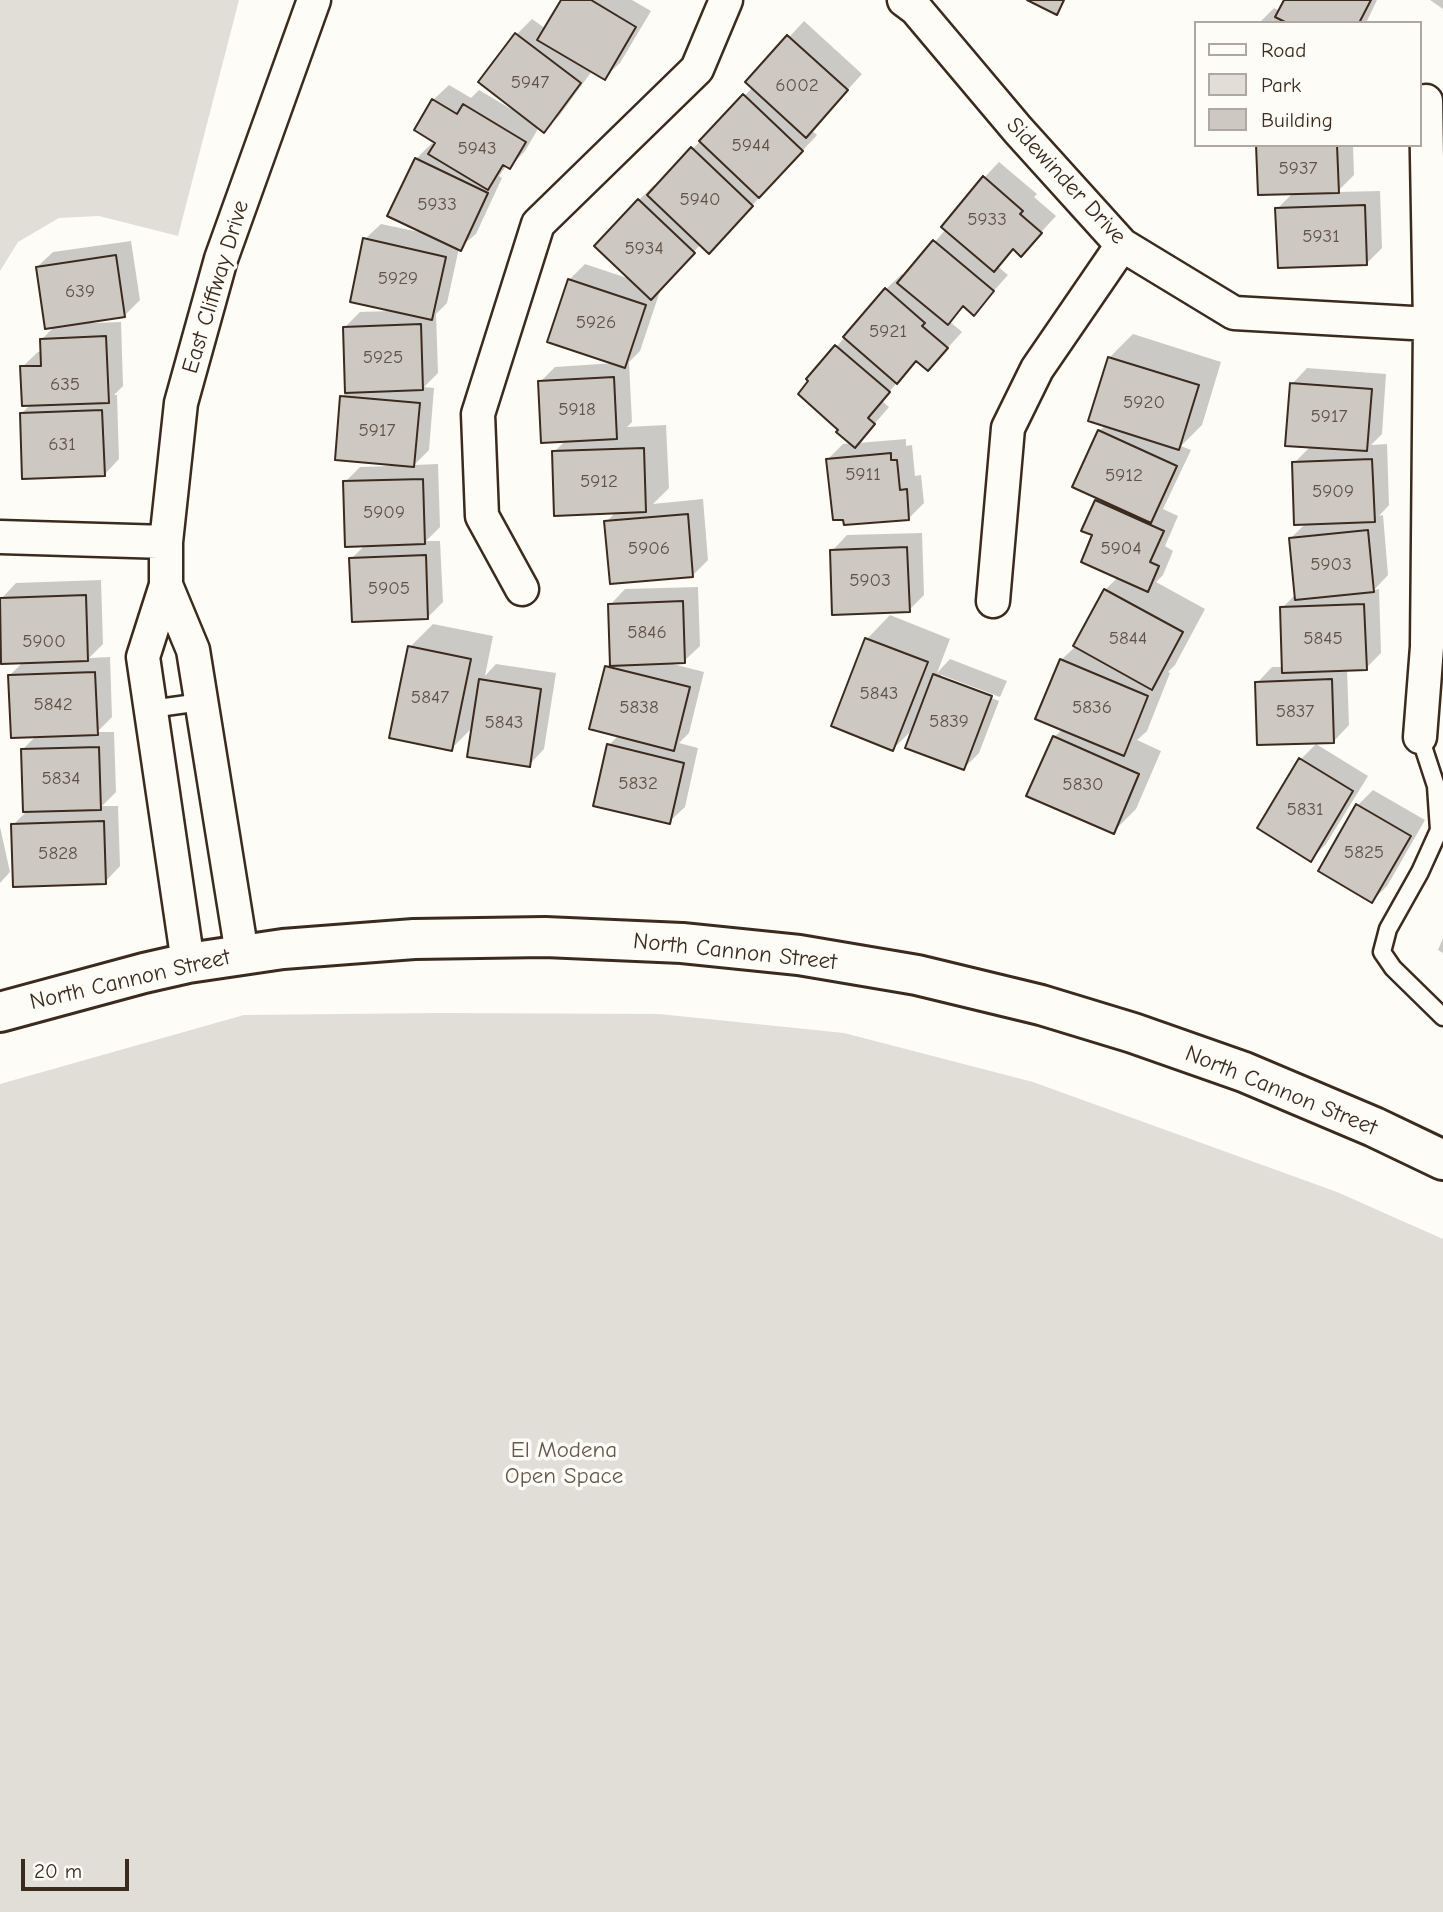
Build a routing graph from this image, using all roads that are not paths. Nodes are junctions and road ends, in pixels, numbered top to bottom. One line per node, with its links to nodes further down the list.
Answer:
1 (314, 0): 8 (street, East Cliffway Drive)
2 (726, 0): 10 (street)
3 (914, 3): 5 (street, Sidewinder Drive)
4 (1426, 101): 6 (street)
5 (1122, 245): 6 (street, Sidewinder Drive); 11 (street)
6 (1430, 324): 14 (street)
7 (0, 537): 8 (street)
8 (166, 542): 9 (street, East Cliffway Drive)
9 (166, 585): 12 (street, East Cliffway Drive); 13 (street, East Cliffway Drive)
10 (522, 590)
11 (993, 601)
12 (201, 702): 13 (lane); 15 (street, East Cliffway Drive)
13 (151, 709): 16 (street, East Cliffway Drive)
14 (1420, 737): 18 (lane)
15 (242, 954): 16 (main road, North Cannon Street); 19 (main road, North Cannon Street)
16 (188, 964): 17 (main road, North Cannon Street)
17 (0, 1012)
18 (1443, 1017)
19 (1443, 1160)

